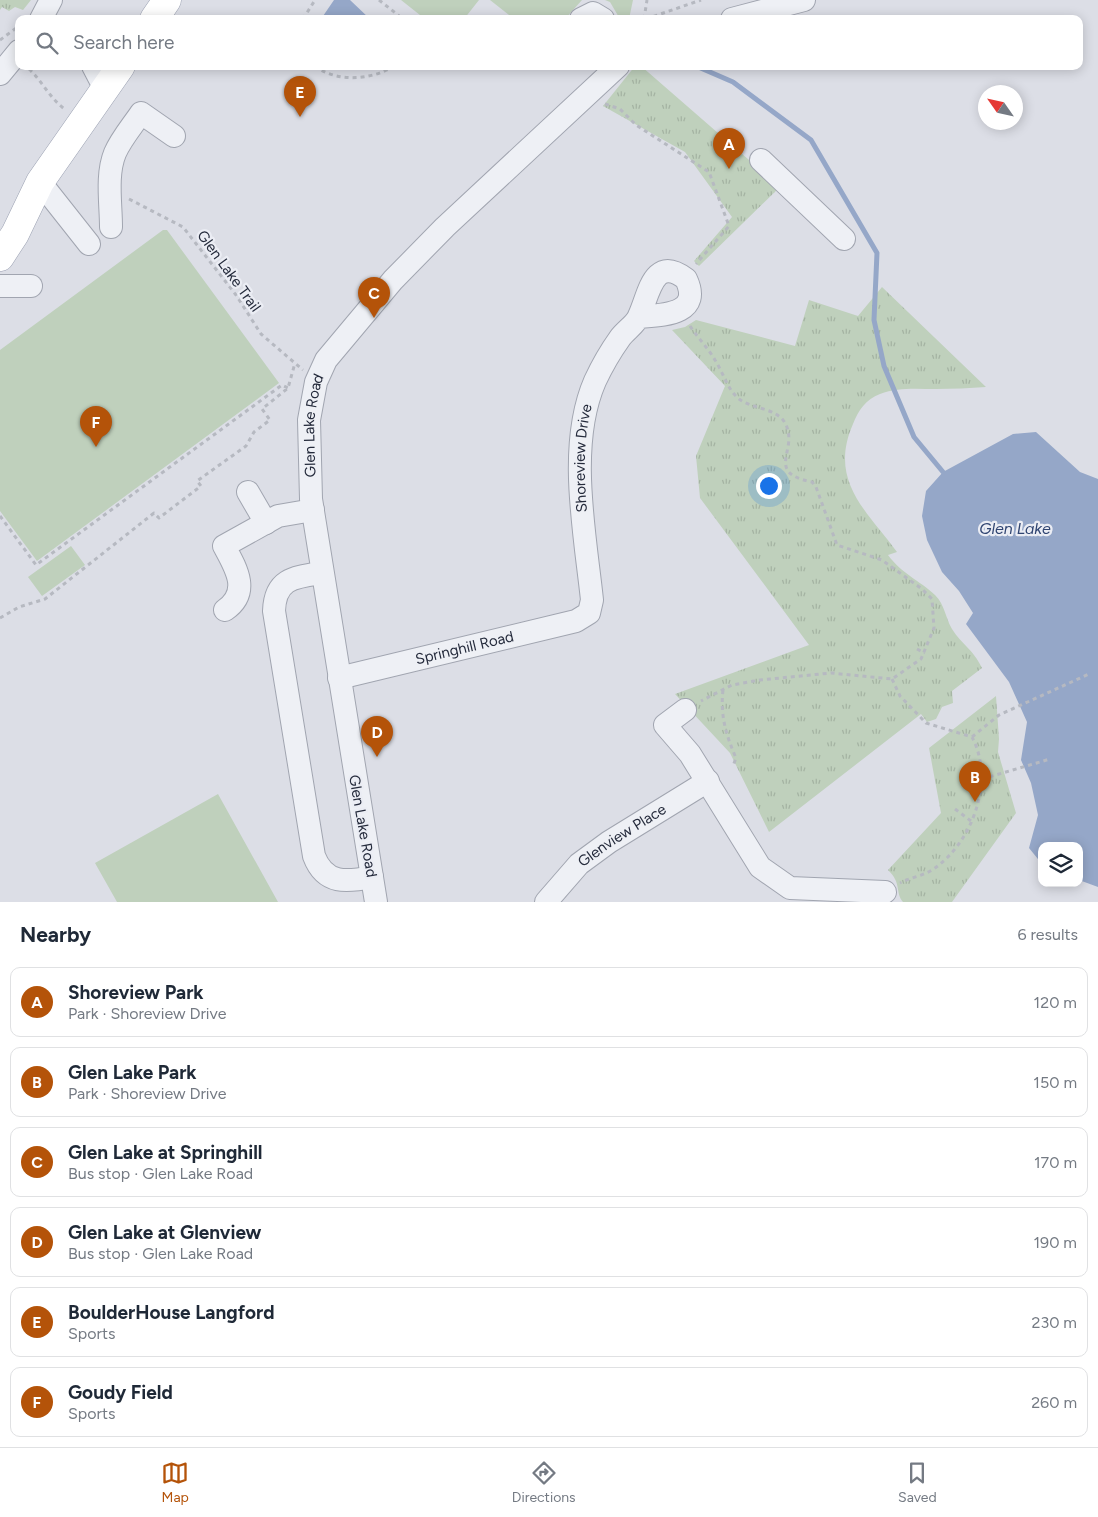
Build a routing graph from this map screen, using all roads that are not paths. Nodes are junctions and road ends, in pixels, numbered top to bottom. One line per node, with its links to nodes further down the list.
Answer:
1 (51, 0): 4 (street)
2 (167, 0): 5 (main road)
3 (804, 0): 6 (street)
4 (43, 15)
5 (157, 15)
6 (747, 15)
7 (15, 56): 10 (street)
8 (114, 70): 11 (main road)
9 (610, 73): 24 (street, Glen Lake Road)
10 (0, 74)
11 (99, 78): 14 (main road)
12 (174, 136): 16 (street)
13 (761, 160): 17 (street)
14 (40, 182): 15 (main road); 18 (street); 19 (main road)
15 (0, 224)
16 (111, 228)
17 (844, 239)
18 (89, 244)
19 (0, 257)
20 (0, 286): 21 (street)
21 (31, 286)
22 (639, 317): 22 (street, Shoreview Drive); 28 (street, Shoreview Drive)
23 (248, 492): 25 (street)
24 (313, 510): 25 (street); 26 (street, Glen Lake Road)
25 (266, 523): 27 (street)
26 (322, 573): 29 (street, Glen Lake Road); 32 (street)
27 (225, 610)
28 (589, 613): 29 (street, Springhill Road)
29 (338, 678): 32 (street, Glen Lake Road)
30 (685, 710): 31 (street)
31 (708, 781): 34 (street); 36 (street, Glenview Place)
32 (372, 878): 35 (street, Glen Lake Road)
33 (885, 892): 34 (street)
34 (786, 895)
35 (376, 902)
36 (546, 902)

